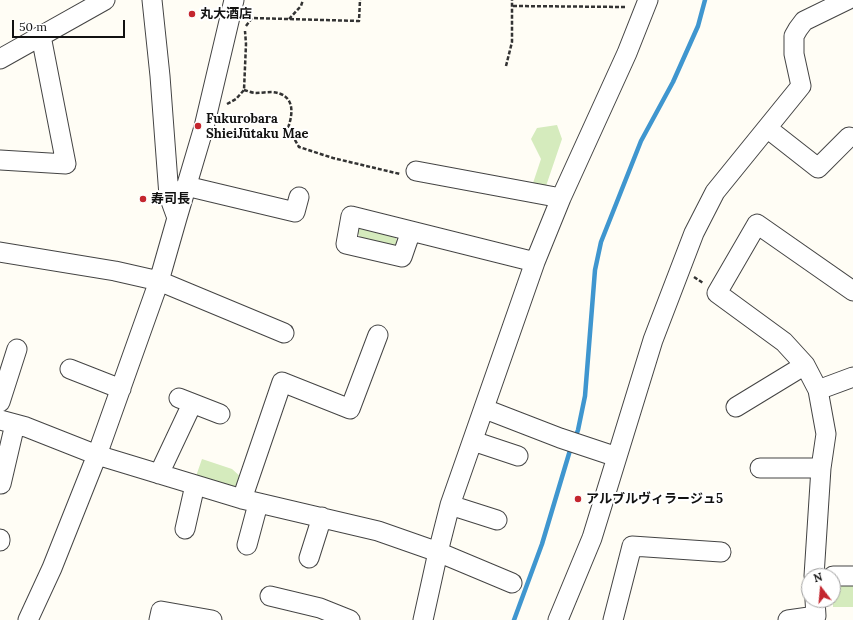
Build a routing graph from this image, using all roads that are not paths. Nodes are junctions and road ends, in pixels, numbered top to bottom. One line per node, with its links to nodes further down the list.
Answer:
1 (74, 0): 7 (street)
2 (105, 0): 7 (street)
3 (152, 0): 17 (street)
4 (234, 0): 14 (street)
5 (847, 0): 10 (street)
6 (647, 3): 15 (street)
7 (72, 19): 8 (street)
8 (41, 36): 9 (street); 12 (street)
9 (0, 59)
10 (767, 128): 11 (street); 39 (street)
11 (849, 137)
12 (0, 160)
13 (416, 171): 15 (street)
14 (186, 186): 16 (street); 17 (street)
15 (561, 198): 20 (street)
16 (295, 212)
17 (177, 218): 21 (street)
18 (411, 231): 20 (street)
19 (0, 252): 21 (street)
20 (535, 262): 33 (street)
21 (159, 281): 23 (street); 29 (street)
22 (853, 291): 26 (street)
23 (284, 333)
24 (378, 335): 45 (street)
25 (17, 349): 31 (street)
26 (805, 365): 30 (street); 32 (street)
27 (70, 369): 29 (street)
28 (853, 377): 30 (street)
29 (121, 390): 37 (street)
30 (818, 390): 41 (street)
31 (0, 402)
32 (736, 407)
33 (485, 409): 36 (street); 39 (street)
34 (220, 414): 42 (street)
35 (7, 422): 37 (street); 43 (street)
36 (473, 441): 38 (street); 46 (street)
37 (97, 455): 42 (street); 61 (street)
38 (518, 456)
39 (617, 457): 66 (street)
40 (760, 468): 41 (street)
41 (821, 468): 54 (street)
42 (159, 474): 44 (street)
43 (1, 484)
44 (195, 485): 45 (street); 49 (street)
45 (250, 502): 47 (street); 50 (street)
46 (450, 506): 48 (street); 51 (street)
47 (322, 517): 51 (street); 53 (street)
48 (497, 520)
49 (185, 529)
50 (247, 544)
51 (438, 552): 57 (street); 65 (street)
52 (721, 552): 67 (street)
53 (309, 558)
54 (815, 568)
55 (841, 576): 56 (street)
56 (853, 576)
57 (512, 583)
58 (270, 596): 60 (street)
59 (816, 612): 68 (street)
60 (326, 615): 64 (street)
61 (28, 620)
62 (159, 620): 63 (street)
63 (212, 620)
64 (350, 620)
65 (423, 620)
66 (558, 620)
67 (613, 620)
68 (788, 620)

